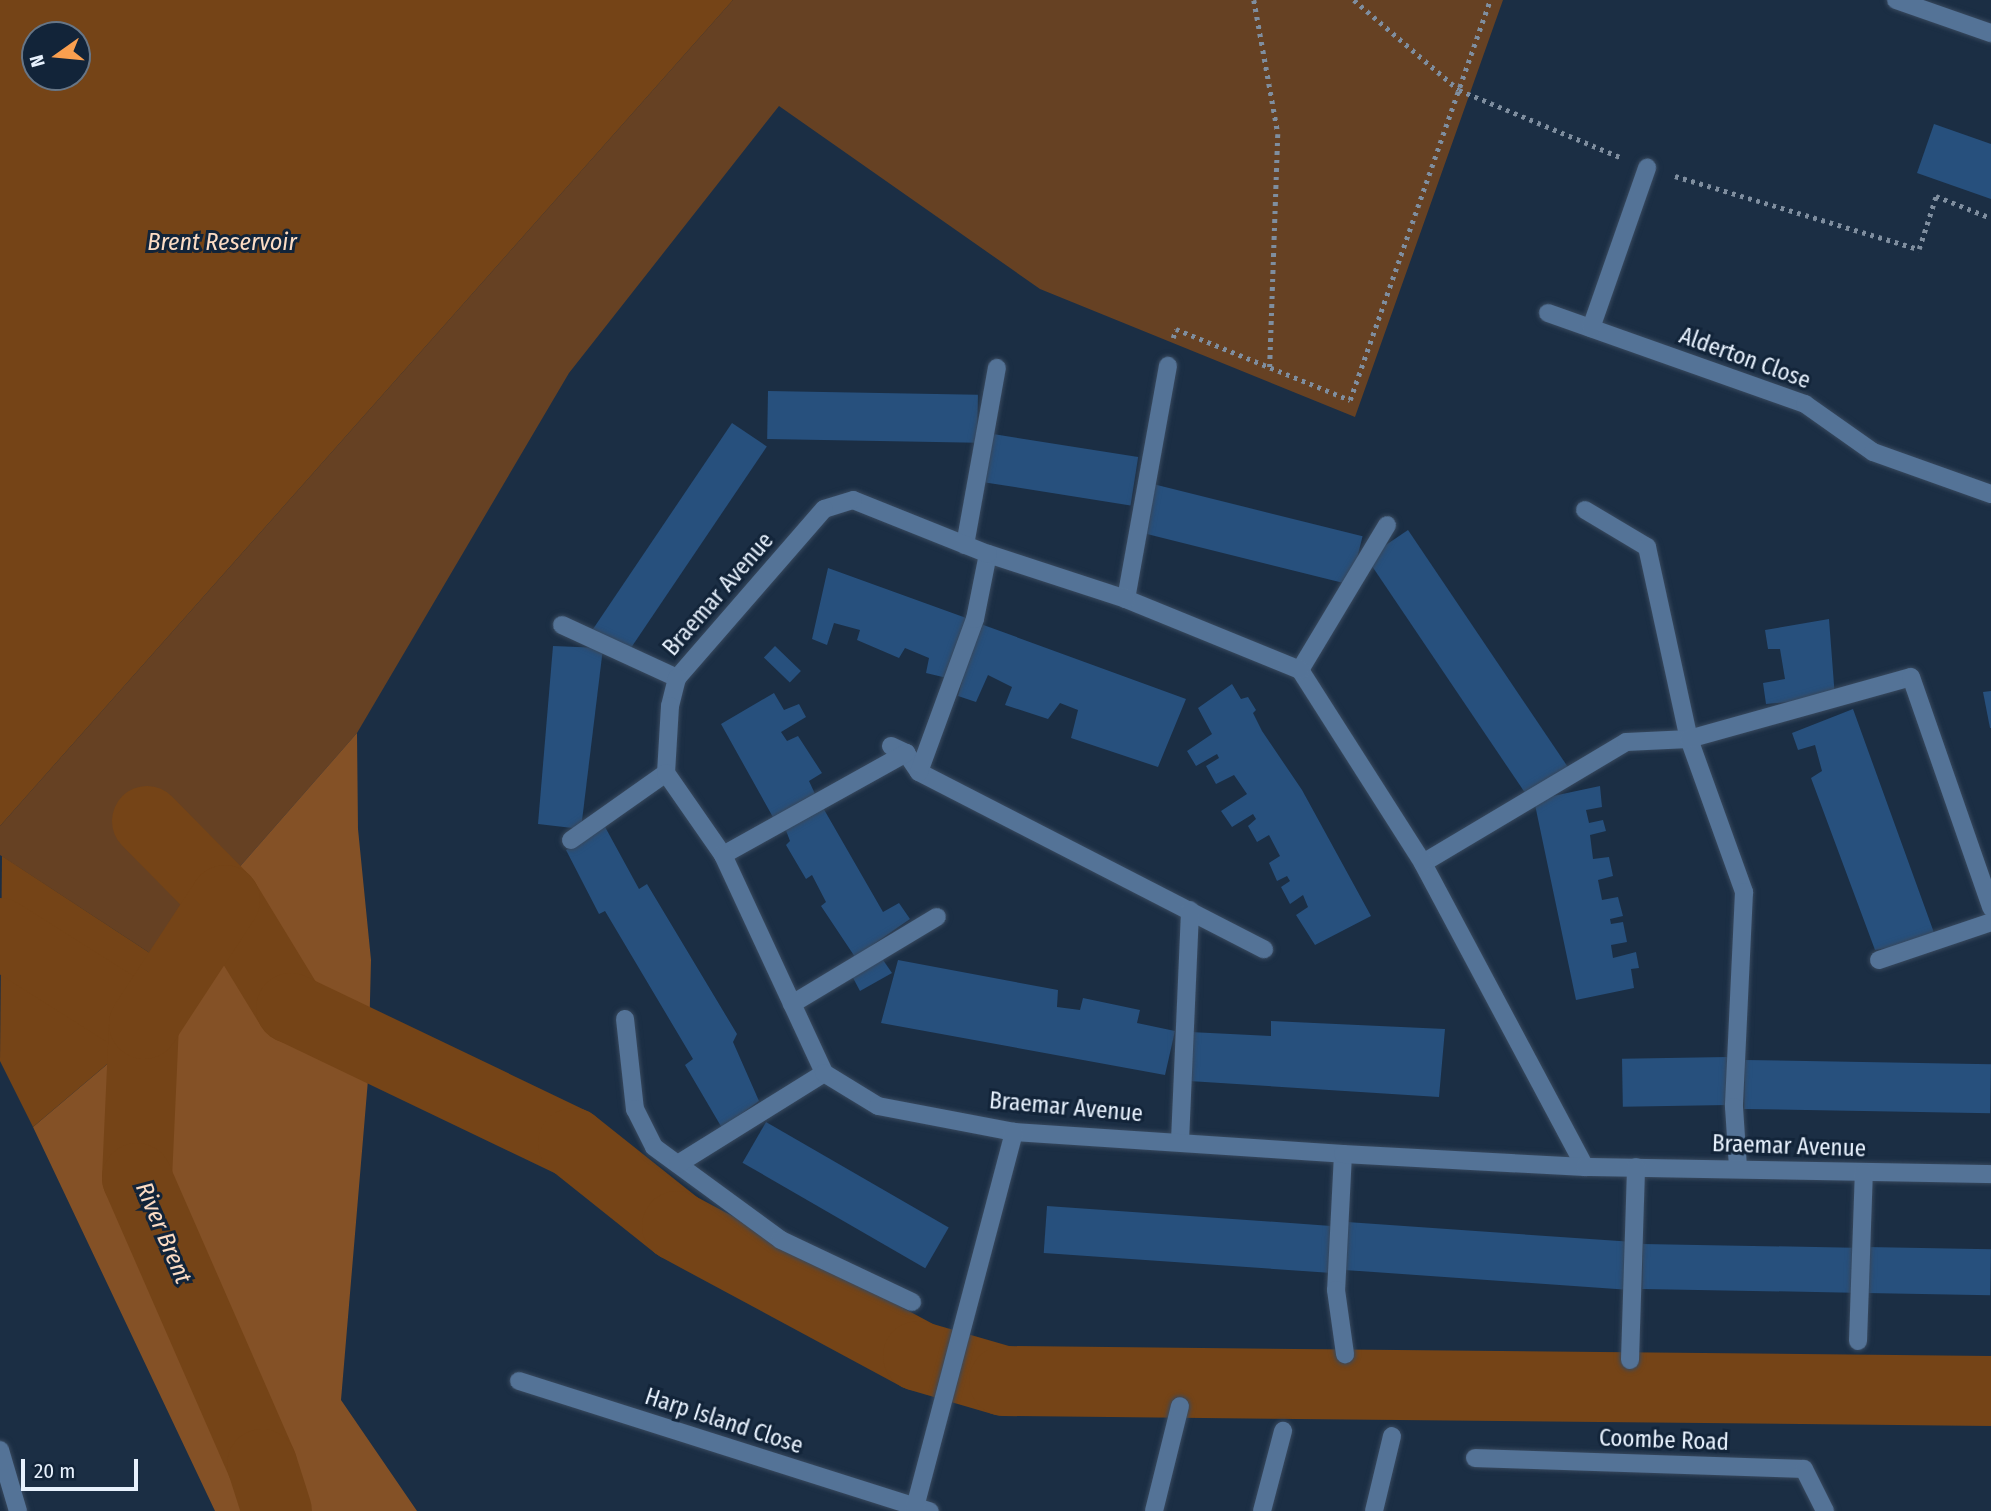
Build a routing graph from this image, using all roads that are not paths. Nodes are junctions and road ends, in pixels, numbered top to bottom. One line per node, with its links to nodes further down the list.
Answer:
1 (1896, 0): 2 (street)
2 (1991, 33)
3 (1647, 168): 5 (street)
4 (1548, 313): 5 (street, Alderton Close)
5 (1591, 328): 8 (street, Alderton Close)
6 (1168, 366): 13 (street)
7 (997, 369): 11 (street)
8 (1991, 494)
9 (1585, 510): 17 (street)
10 (1387, 525): 15 (street)
11 (965, 545): 12 (street, Braemar Avenue); 16 (street, Braemar Avenue)
12 (988, 554): 13 (street, Braemar Avenue); 18 (street)
13 (1126, 598): 15 (street, Braemar Avenue)
14 (562, 625): 16 (street)
15 (1300, 670): 22 (street)
16 (677, 678): 19 (street, Braemar Avenue)
17 (1689, 739): 22 (street); 23 (street); 38 (street)
18 (919, 772): 21 (street); 24 (street)
19 (666, 773): 20 (street); 21 (street)
20 (571, 840)
21 (723, 855): 29 (street)
22 (1423, 863): 36 (street)
23 (1991, 907)
24 (1190, 910): 27 (street); 33 (street)
25 (937, 917): 29 (street)
26 (1991, 922): 28 (street)
27 (1264, 949)
28 (1879, 960)
29 (792, 1004): 31 (street)
30 (625, 1019): 35 (street)
31 (824, 1073): 32 (street, Braemar Avenue); 35 (street)
32 (1014, 1132): 33 (street, Braemar Avenue); 51 (street, Harp Island Close)
33 (1180, 1140): 34 (street, Braemar Avenue)
34 (1343, 1154): 36 (street, Braemar Avenue); 43 (street)
35 (678, 1164): 41 (street)
36 (1585, 1167): 37 (street, Braemar Avenue)
37 (1636, 1167): 38 (street, Braemar Avenue); 44 (street)
38 (1738, 1168): 39 (street, Braemar Avenue)
39 (1864, 1173): 40 (street, Braemar Avenue); 42 (street)
40 (1991, 1174)
41 (912, 1302)
42 (1858, 1341)
43 (1346, 1353)
44 (1630, 1360)
45 (519, 1381): 51 (street, Harp Island Close)
46 (1180, 1406): 53 (street)
47 (1283, 1431): 54 (street)
48 (1392, 1436): 55 (street)
49 (0, 1450): 52 (street)
50 (1475, 1458): 56 (street, Coombe Road)
51 (922, 1509)
52 (18, 1511)
53 (1154, 1511)
54 (1262, 1511)
55 (1374, 1511)
56 (1825, 1511)

